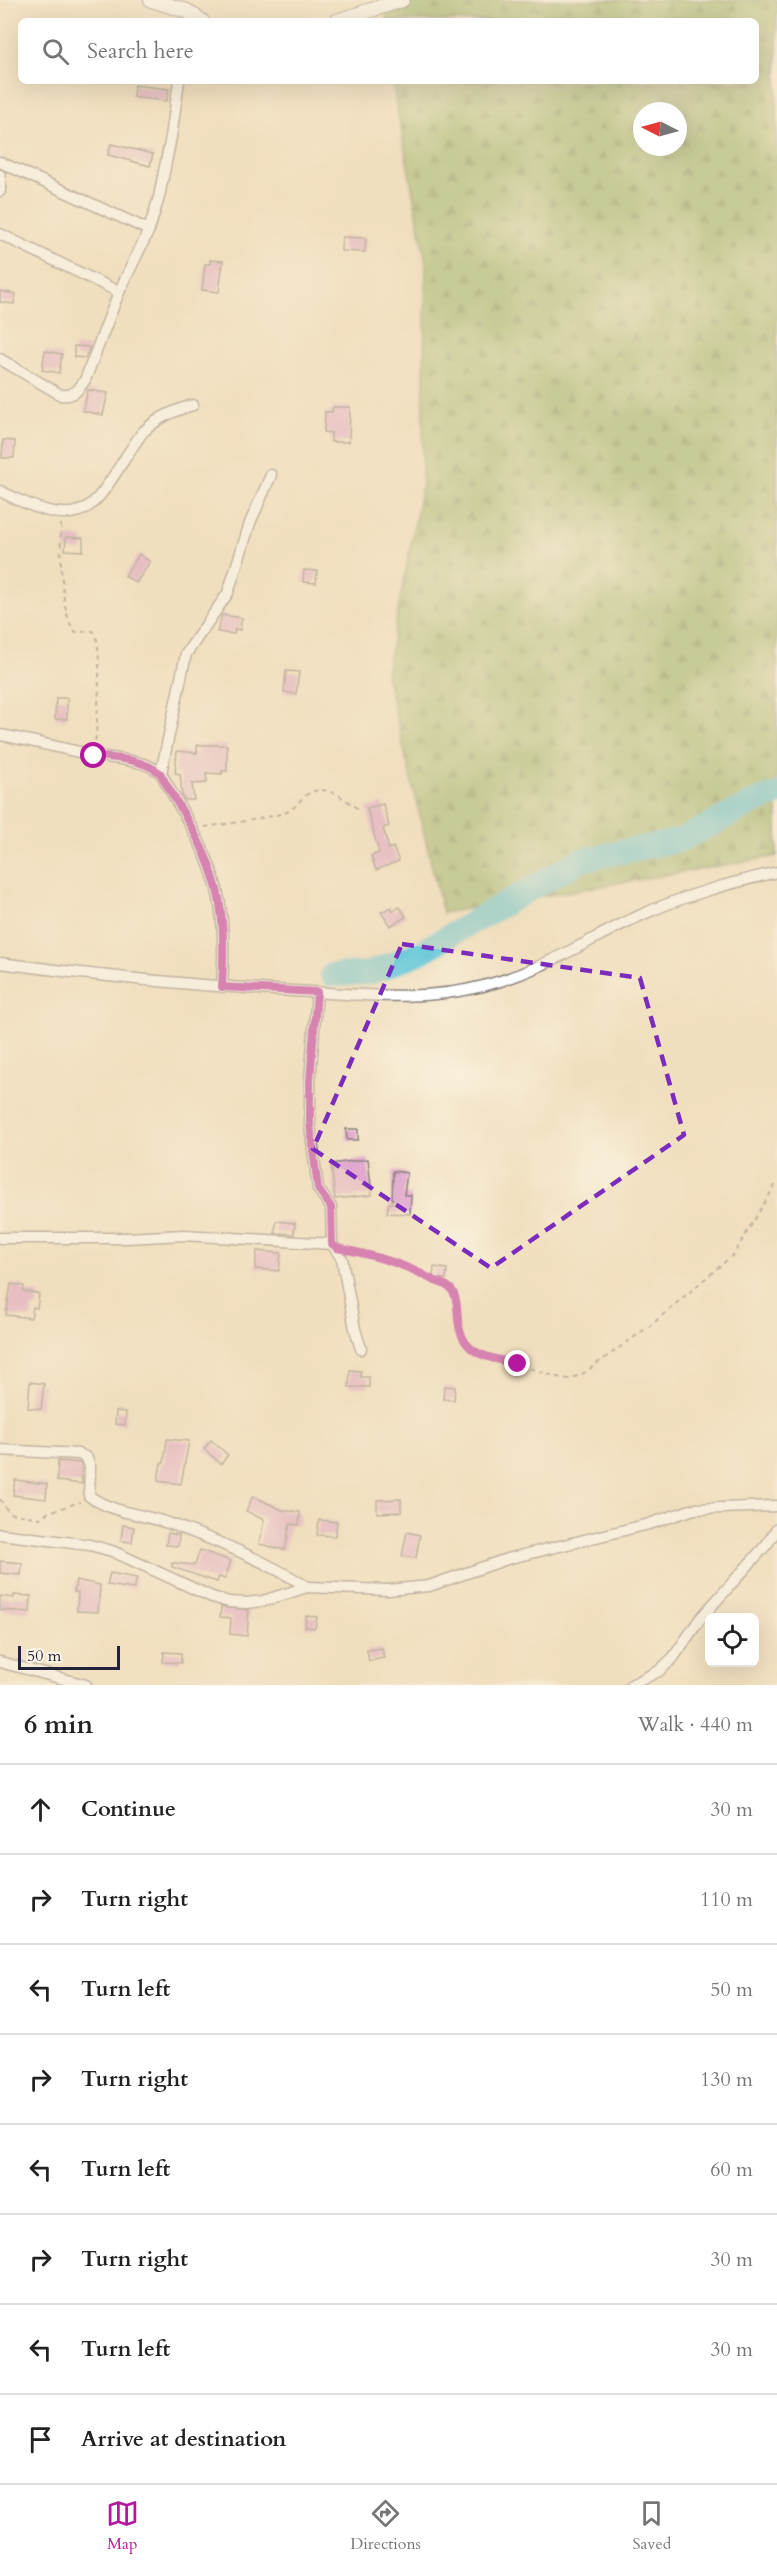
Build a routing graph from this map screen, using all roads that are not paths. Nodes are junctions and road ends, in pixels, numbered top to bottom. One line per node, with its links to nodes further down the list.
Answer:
1 (151, 0): 3 (street)
2 (402, 0): 4 (street)
3 (186, 16)
4 (346, 18)
5 (178, 84): 9 (street)
6 (0, 162): 9 (street)
7 (0, 176): 8 (street)
8 (0, 192)
9 (149, 230): 11 (street)
10 (0, 234): 11 (street)
11 (119, 292): 12 (street)
12 (0, 359)
13 (193, 405): 15 (street)
14 (271, 475): 17 (street)
15 (0, 491)
16 (0, 735): 17 (street)
17 (160, 773): 20 (street)
18 (777, 872): 21 (street)
19 (0, 963): 20 (street)
20 (222, 987): 21 (street)
21 (317, 992): 23 (street)
22 (0, 1238): 23 (street)
23 (334, 1246): 24 (street)
24 (361, 1349)
25 (0, 1450): 29 (street)
26 (777, 1506): 29 (street)
27 (777, 1529): 32 (street)
28 (0, 1534): 29 (street)
29 (307, 1587)
30 (0, 1662): 31 (street)
31 (86, 1685)
32 (632, 1685)

